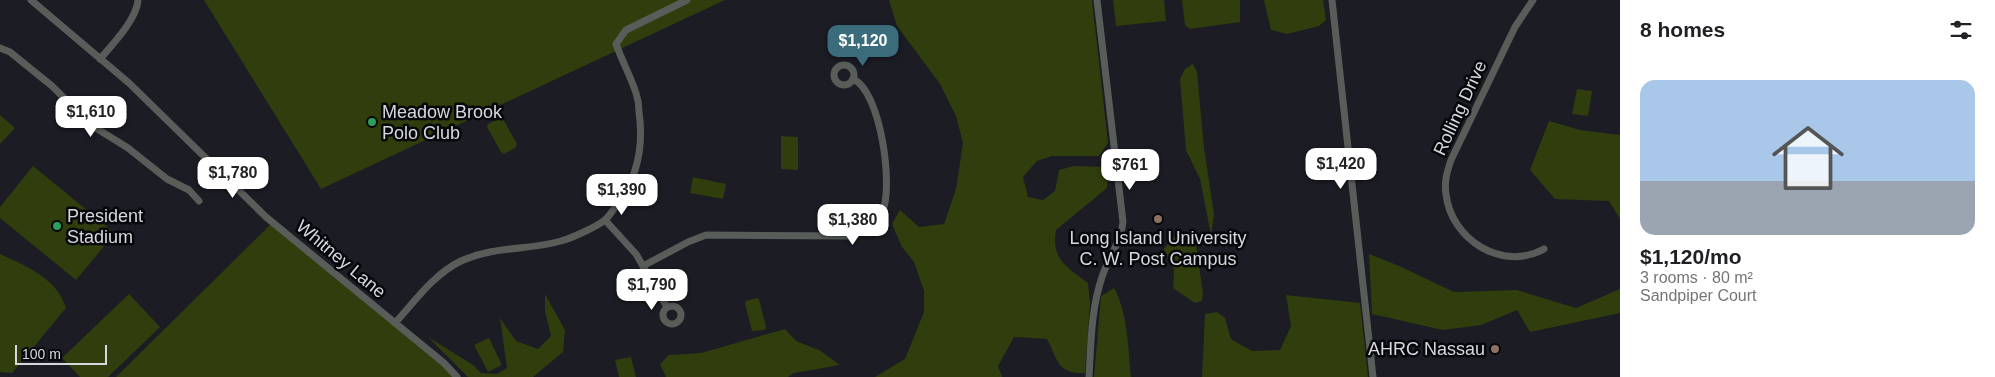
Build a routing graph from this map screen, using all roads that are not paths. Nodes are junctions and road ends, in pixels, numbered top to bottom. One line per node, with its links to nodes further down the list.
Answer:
1 (31, 0): 8 (street, Whitney Lane)
2 (138, 0): 8 (street)
3 (687, 0): 11 (street)
4 (1097, 0): 17 (street)
5 (1332, 0): 18 (street)
6 (1533, 0): 12 (street, Rolling Drive)
7 (0, 48): 10 (street)
8 (100, 59): 15 (street, Whitney Lane)
9 (854, 79): 13 (street)
10 (199, 201)
11 (605, 220): 13 (street); 15 (street)
12 (1544, 249)
13 (643, 266): 14 (street)
14 (667, 306)
15 (395, 323): 16 (street, Whitney Lane)
16 (457, 377)
17 (1089, 377)
18 (1373, 377)

